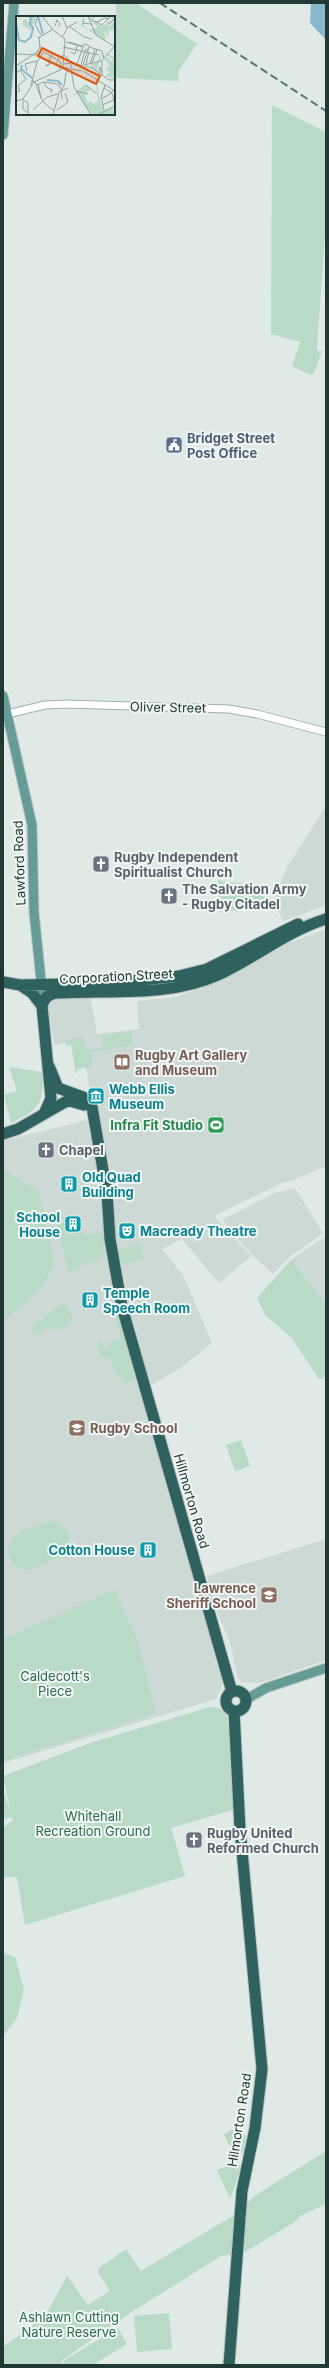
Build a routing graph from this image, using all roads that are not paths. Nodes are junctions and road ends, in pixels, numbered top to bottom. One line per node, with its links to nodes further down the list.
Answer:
1 (14, 3): 2 (main road)
2 (3, 135)
3 (3, 696): 4 (main road, Lawford Road)
4 (7, 714): 5 (street, Oliver Street); 9 (main road, Lawford Road)
5 (326, 732)
6 (326, 912): 9 (highway, Corporation Street)
7 (326, 919): 11 (highway, Corporation Street)
8 (3, 982): 10 (highway, Corporation Street)
9 (43, 984): 10 (highway, Corporation Street); 11 (main road, Lawford Road)
10 (20, 985): 11 (highway)
11 (42, 1003): 12 (highway)
12 (49, 1066): 13 (highway); 14 (highway, Hillmorton Road)
13 (44, 1114): 14 (highway); 15 (highway)
14 (93, 1116): 17 (highway, Hillmorton Road)
15 (3, 1134)
16 (326, 1668): 18 (main road)
17 (232, 1692): 18 (highway); 19 (highway)
18 (245, 1700): 19 (highway)
19 (234, 1711): 20 (highway, Hilmorton Road)
20 (229, 2365)

